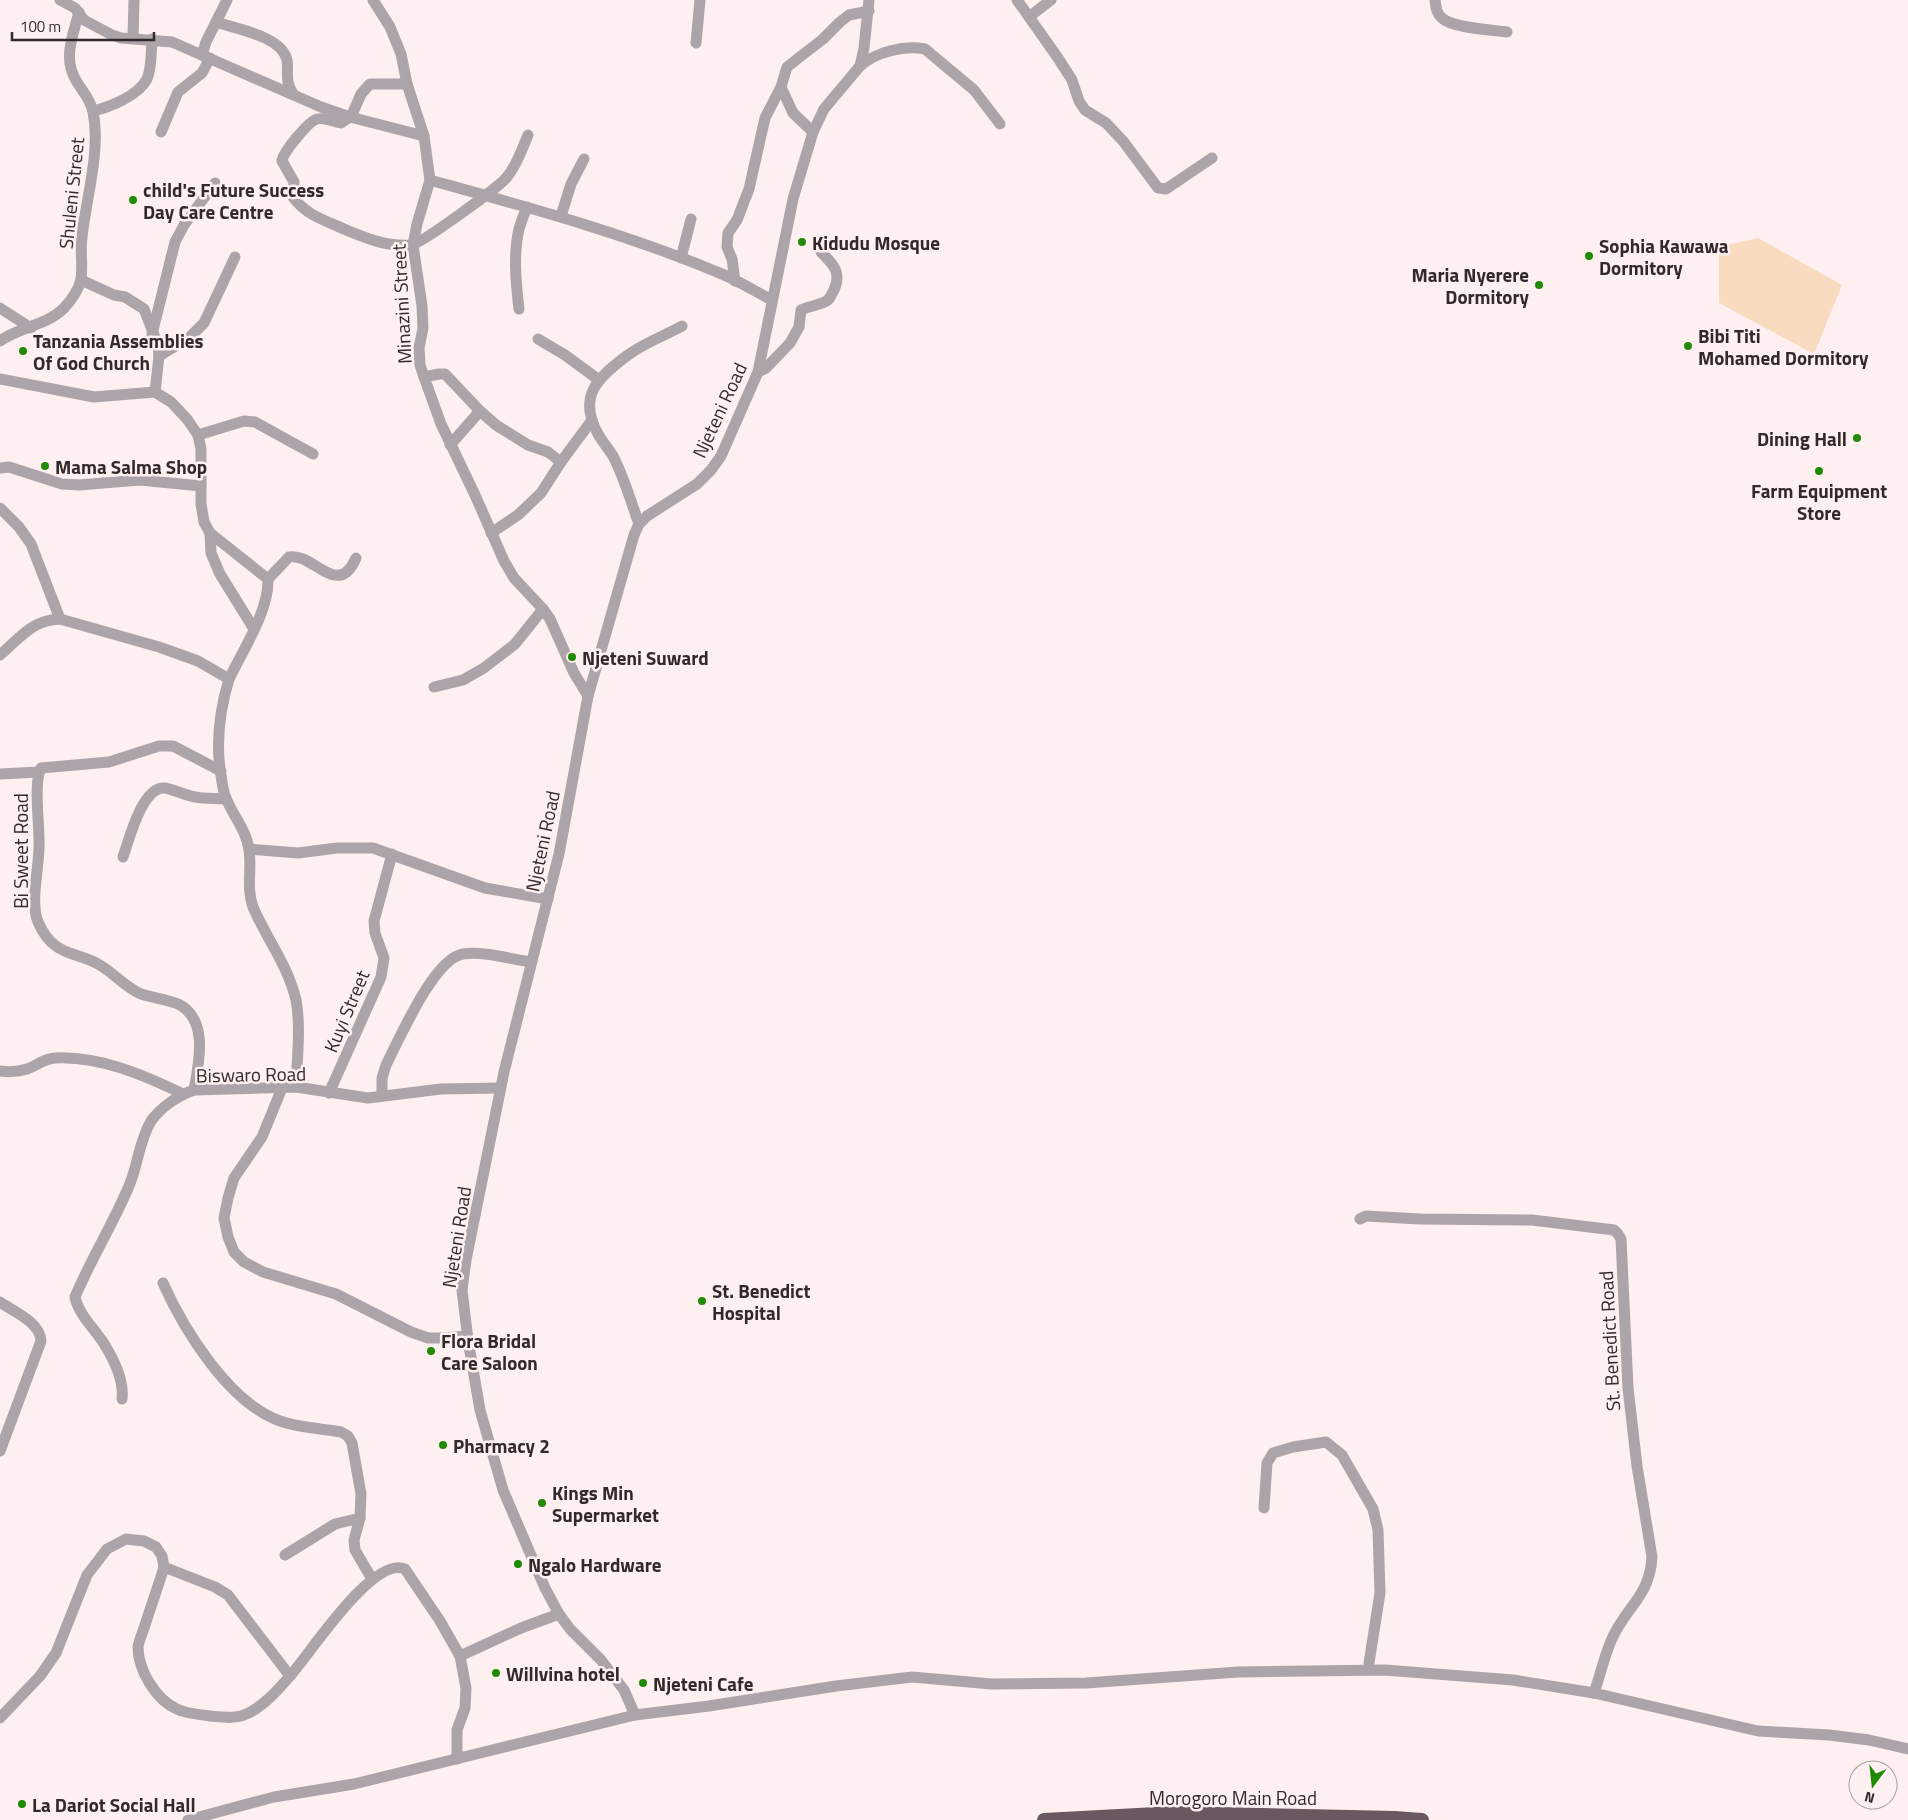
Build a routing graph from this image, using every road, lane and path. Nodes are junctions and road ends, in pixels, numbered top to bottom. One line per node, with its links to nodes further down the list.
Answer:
1 (61, 0): 10 (street)
2 (134, 0): 14 (street)
3 (227, 0): 12 (street)
4 (373, 0): 19 (street, Minazini Street)
5 (700, 0): 16 (street)
6 (1017, 0): 11 (street)
7 (1051, 0): 11 (street)
8 (1435, 0): 13 (street)
9 (869, 5): 18 (street, Njeteni Road); 20 (street)
10 (79, 12): 14 (street); 22 (street, Shuleni Street)
11 (1029, 17): 29 (street)
12 (216, 22): 17 (street); 21 (street)
13 (1507, 32)
14 (133, 38): 15 (street)
15 (152, 39): 17 (street); 22 (street)
16 (696, 43)
17 (206, 57): 21 (street); 25 (street)
18 (860, 66): 24 (street); 26 (street, Njeteni Road)
19 (407, 84): 23 (street); 28 (street, Minazini Street)
20 (781, 87): 26 (street); 42 (street)
21 (293, 94): 23 (street)
22 (93, 111): 41 (street, Shuleni Street)
23 (350, 117): 28 (street); 37 (street)
24 (1000, 124)
25 (161, 132)
26 (813, 132): 43 (street, Njeteni Road)
27 (528, 135): 33 (street)
28 (424, 136): 31 (street, Minazini Street)
29 (1212, 158)
30 (584, 159): 35 (street)
31 (430, 180): 33 (street); 37 (street, Minazini Street)
32 (215, 183): 48 (street)
33 (486, 195): 34 (street); 37 (street)
34 (527, 207): 35 (street); 45 (street)
35 (561, 216): 40 (street)
36 (691, 219): 40 (street)
37 (413, 245): 53 (street, Minazini Street)
38 (821, 252): 52 (street)
39 (234, 257): 51 (street)
40 (681, 258): 42 (street)
41 (81, 280): 47 (street, Shuleni Street); 48 (street)
42 (735, 281): 43 (street)
43 (772, 300): 52 (street, Njeteni Road)
44 (0, 308): 47 (street)
45 (519, 309)
46 (682, 326): 55 (street)
47 (31, 328): 50 (street, Shuleni Street)
48 (152, 334): 51 (street)
49 (538, 339): 55 (street)
50 (0, 342)
51 (159, 356): 56 (street)
52 (758, 372): 66 (street, Njeteni Road)
53 (424, 377): 57 (street); 60 (street, Minazini Street)
54 (0, 379): 56 (street)
55 (599, 380): 58 (street)
56 (155, 392): 59 (street)
57 (480, 411): 60 (street); 62 (street)
58 (592, 420): 62 (street); 66 (street)
59 (198, 435): 61 (street); 64 (street)
60 (450, 445): 68 (street, Minazini Street)
61 (314, 454)
62 (561, 462): 68 (street)
63 (0, 468): 64 (street)
64 (202, 486): 67 (street)
65 (0, 508): 72 (street)
66 (640, 524): 77 (street, Njeteni Road)
67 (210, 533): 70 (street); 73 (street)
68 (492, 533): 71 (street, Minazini Street)
69 (356, 558): 70 (street)
70 (268, 579): 73 (street)
71 (543, 609): 76 (street); 77 (street, Minazini Street)
72 (60, 619): 74 (street); 75 (street)
73 (254, 629): 75 (street)
74 (0, 655)
75 (229, 679): 78 (street)
76 (434, 687)
77 (588, 696): 85 (street, Njeteni Road)
78 (220, 771): 79 (street, Bi Sweet Road); 81 (street)
79 (39, 772): 80 (street); 91 (street, Bi Sweet Road)
80 (0, 774)
81 (226, 799): 82 (street); 84 (street)
82 (249, 849): 83 (street); 88 (street)
83 (392, 854): 85 (street); 92 (street, Kuyi Street)
84 (123, 857)
85 (548, 899): 86 (street, Njeteni Road)
86 (531, 962): 90 (street, Njeteni Road); 93 (street)
87 (0, 1070): 91 (street)
88 (296, 1087): 89 (street, Biswaro Road); 92 (street, Biswaro Road)
89 (282, 1088): 91 (street, Biswaro Road); 97 (street)
90 (500, 1088): 93 (street, Biswaro Road); 97 (street, Njeteni Road)
91 (189, 1092): 98 (street, Biswaro Road)
92 (329, 1093): 93 (street, Biswaro Road)
93 (382, 1096)
94 (1360, 1218): 109 (street, St. Benedict Road)
95 (163, 1283): 101 (street)
96 (0, 1302): 99 (street)
97 (467, 1336): 105 (street, Njeteni Road)
98 (122, 1399)
99 (0, 1451)
100 (1264, 1508): 107 (street)
101 (360, 1518): 102 (street); 104 (street)
102 (286, 1555)
103 (164, 1567): 108 (street); 108 (street); 111 (street)
104 (372, 1580): 106 (street); 108 (street)
105 (559, 1614): 106 (street); 110 (street, Njeteni Road)
106 (460, 1656): 113 (street)
107 (1368, 1663)
108 (290, 1676)
109 (1594, 1693): 110 (street); 112 (street)
110 (635, 1715): 113 (street)
111 (0, 1718)
112 (1908, 1749)
113 (457, 1759): 114 (street)
114 (188, 1820)
115 (1044, 1820): 116 (highway, Morogoro Main Road)
116 (1422, 1820)

